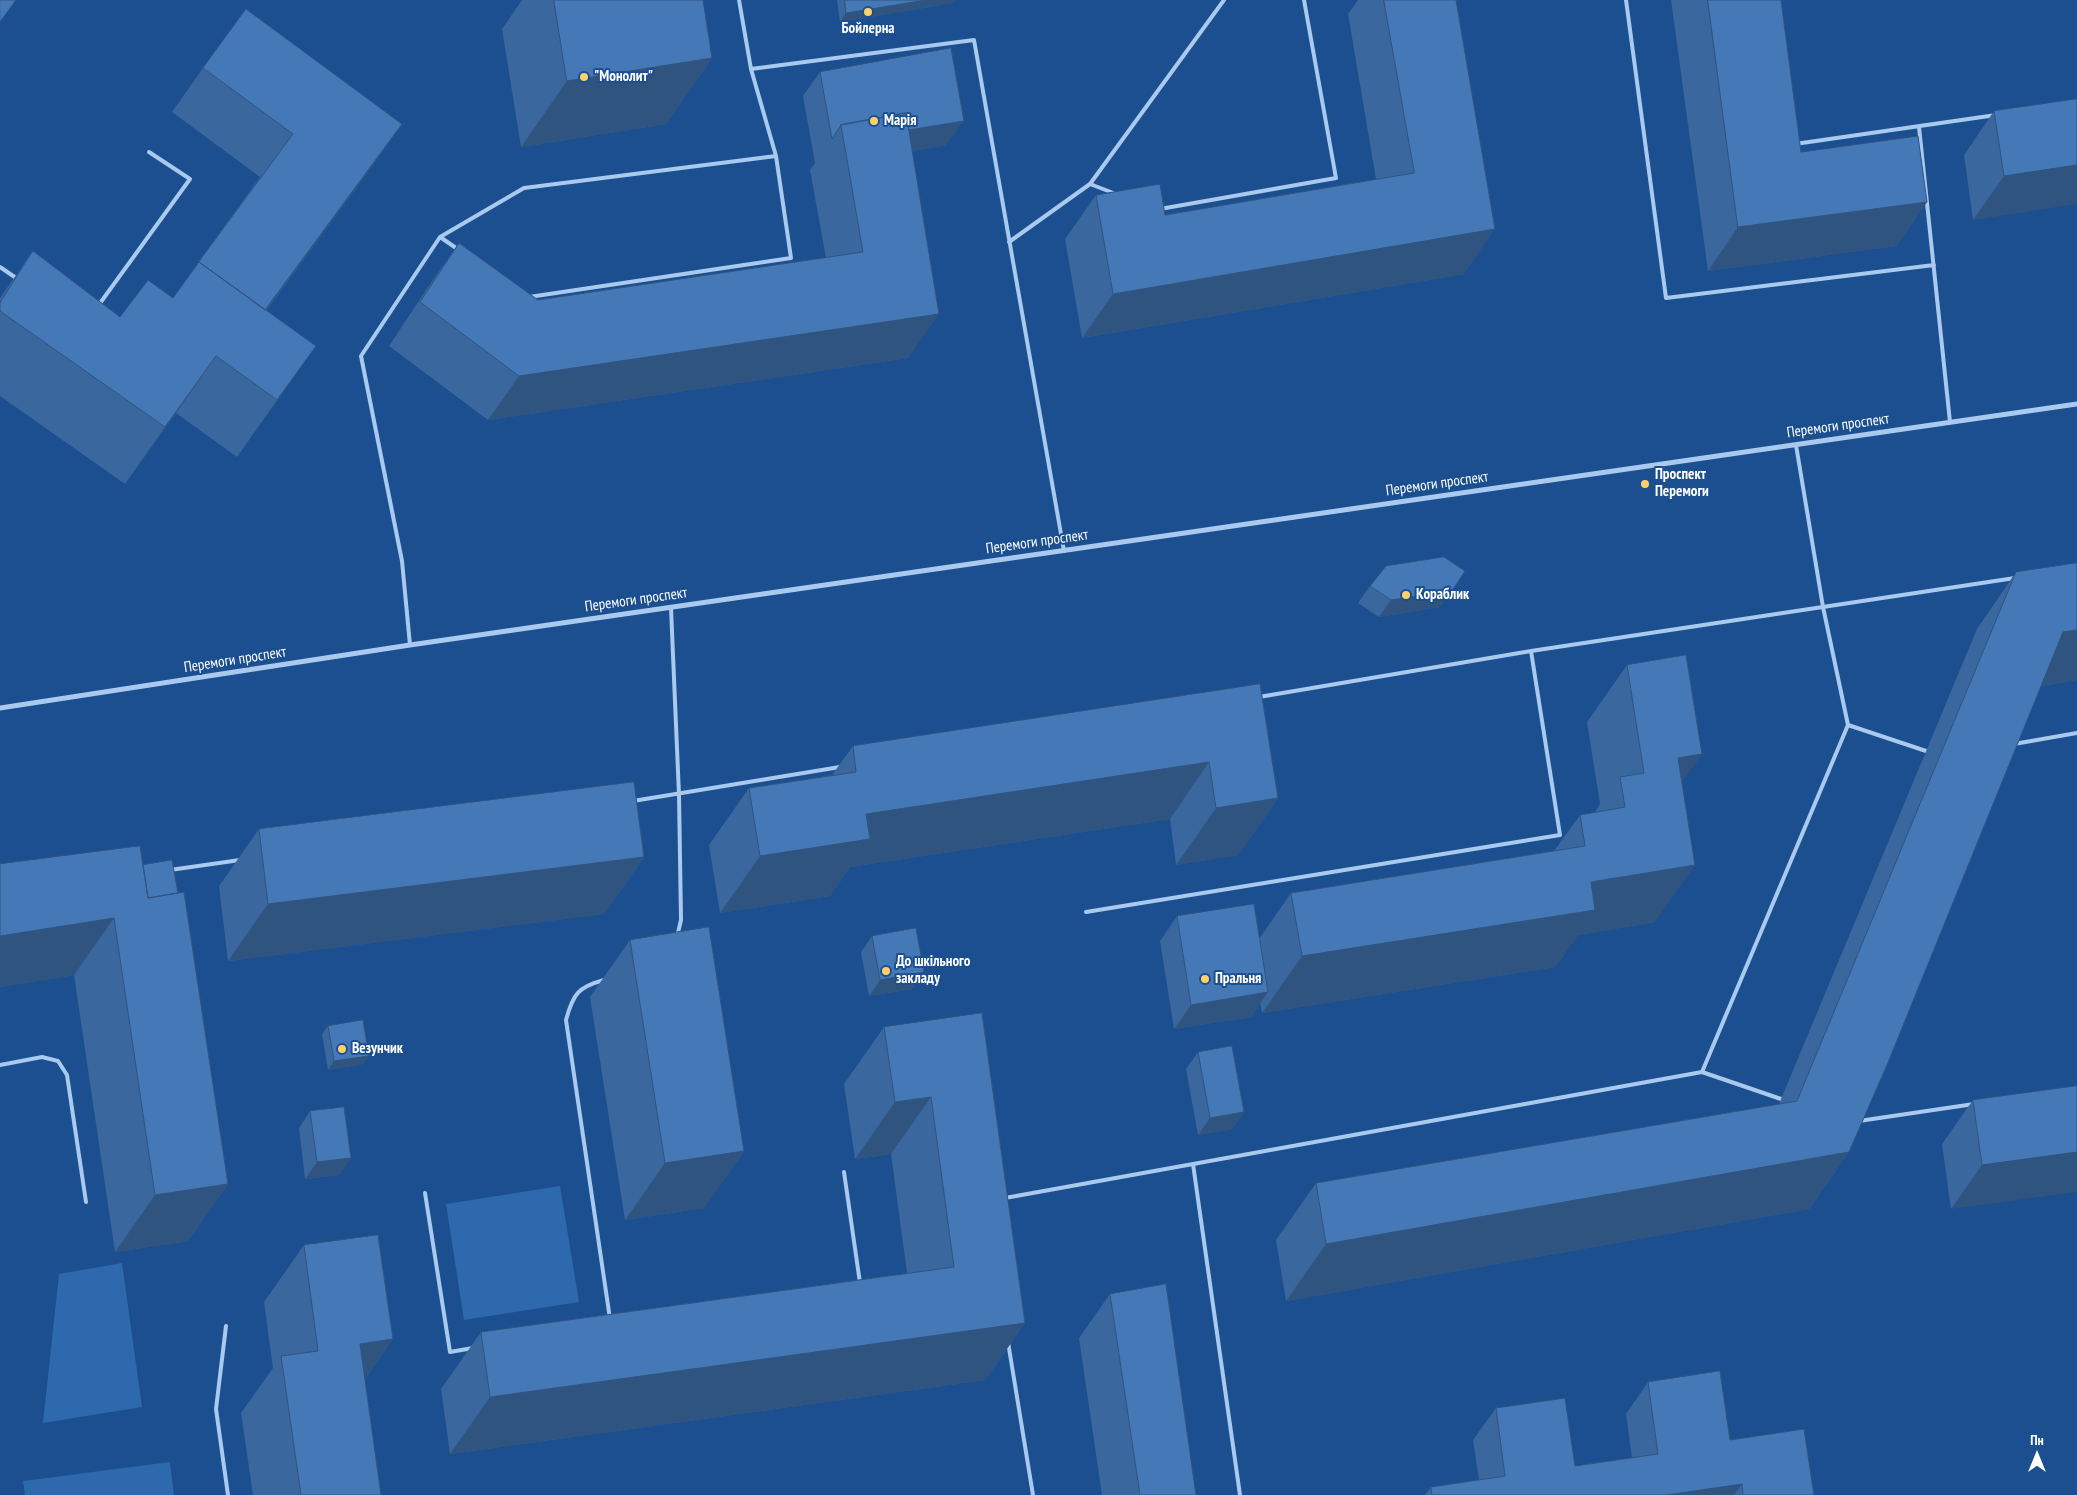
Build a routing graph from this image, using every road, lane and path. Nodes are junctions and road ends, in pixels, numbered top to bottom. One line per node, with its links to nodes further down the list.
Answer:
1 (739, 0): 5 (lane)
2 (1224, 0): 11 (lane)
3 (1304, 0): 13 (lane)
4 (1626, 0): 17 (lane)
5 (751, 69): 10 (lane); 15 (lane)
6 (2002, 114): 7 (lane)
7 (1918, 127): 8 (lane); 17 (lane)
8 (1792, 134)
9 (149, 152): 21 (lane)
10 (776, 156): 14 (lane); 20 (lane)
11 (1090, 184): 12 (lane); 15 (lane)
12 (1118, 195)
13 (1155, 210)
14 (440, 237): 16 (lane); 29 (lane)
15 (1009, 242): 25 (lane)
16 (465, 253)
17 (1934, 265): 23 (lane)
18 (0, 267): 19 (lane)
19 (23, 282)
20 (522, 291)
21 (96, 308)
22 (2077, 404): 23 (street, Перемоги проспект)
23 (1950, 422): 24 (street, Перемоги проспект)
24 (1796, 445): 25 (street, Перемоги проспект); 27 (lane)
25 (1064, 551): 28 (street, Перемоги проспект)
26 (2018, 577): 27 (lane)
27 (1823, 607): 30 (lane); 33 (lane)
28 (671, 608): 29 (street, Перемоги проспект); 38 (lane)
29 (410, 645): 32 (street, Перемоги проспект)
30 (1531, 651): 31 (lane); 42 (lane)
31 (1257, 697)
32 (0, 708)
33 (1848, 725): 36 (lane); 46 (lane)
34 (2077, 733): 35 (lane)
35 (2009, 745)
36 (1926, 751)
37 (845, 766): 38 (lane)
38 (679, 794): 39 (lane); 43 (lane)
39 (629, 802)
40 (246, 859): 41 (lane)
41 (167, 871)
42 (1086, 912)
43 (674, 947)
44 (609, 978): 57 (lane)
45 (0, 1065): 54 (lane)
46 (1702, 1072): 47 (lane); 50 (lane)
47 (1781, 1099)
48 (1981, 1103): 49 (lane)
49 (1857, 1121)
50 (1193, 1164): 53 (lane); 62 (lane)
51 (844, 1172): 55 (lane)
52 (425, 1193): 59 (lane)
53 (995, 1200)
54 (86, 1202)
55 (861, 1293)
56 (226, 1326): 60 (lane)
57 (611, 1329)
58 (1008, 1338): 61 (lane)
59 (478, 1348)
60 (228, 1495)
61 (1033, 1495)
62 (1240, 1495)

